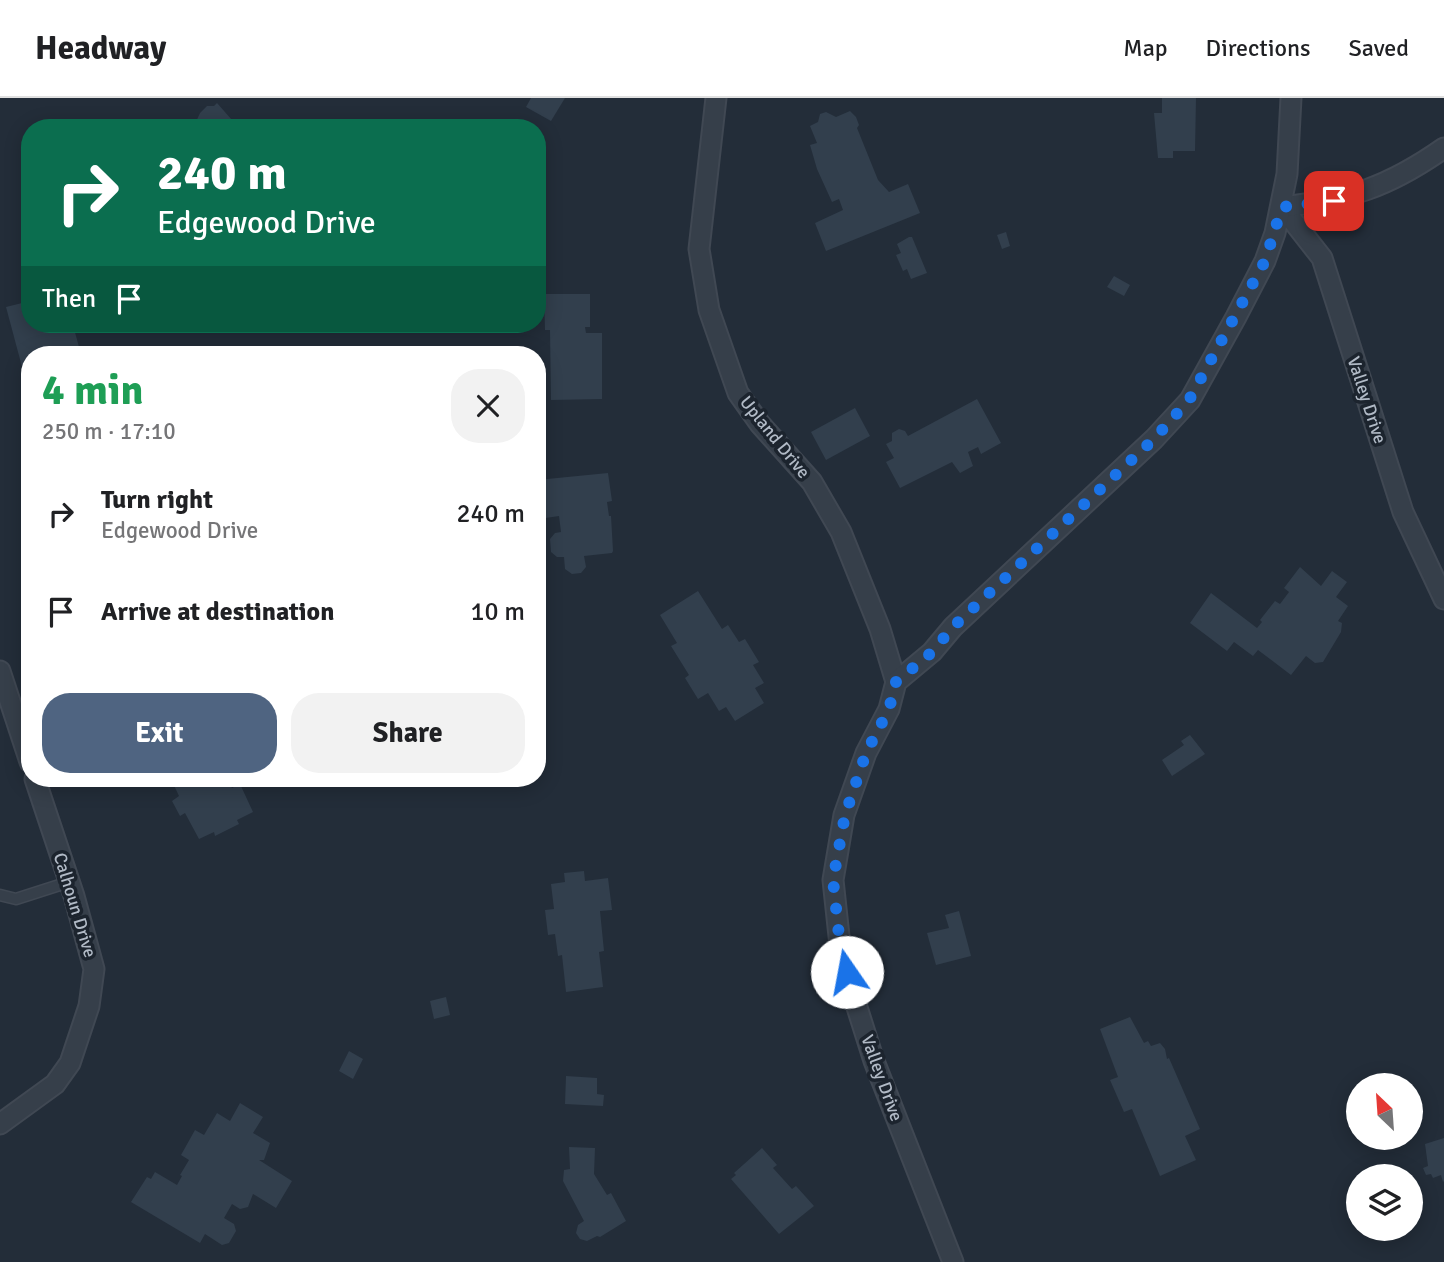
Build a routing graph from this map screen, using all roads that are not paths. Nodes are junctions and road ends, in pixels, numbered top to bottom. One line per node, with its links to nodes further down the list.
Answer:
1 (716, 98): 7 (street, Upland Drive)
2 (1292, 98): 4 (street)
3 (1444, 148): 4 (street)
4 (1282, 207): 5 (street, Valley Drive); 7 (street)
5 (1444, 599)
6 (0, 671): 8 (street)
7 (896, 682): 13 (street, Valley Drive)
8 (21, 735)
9 (38, 787): 10 (street, Calhoun Drive)
10 (69, 883): 11 (lane); 12 (street, Calhoun Drive)
11 (0, 895)
12 (0, 1124)
13 (953, 1262)

